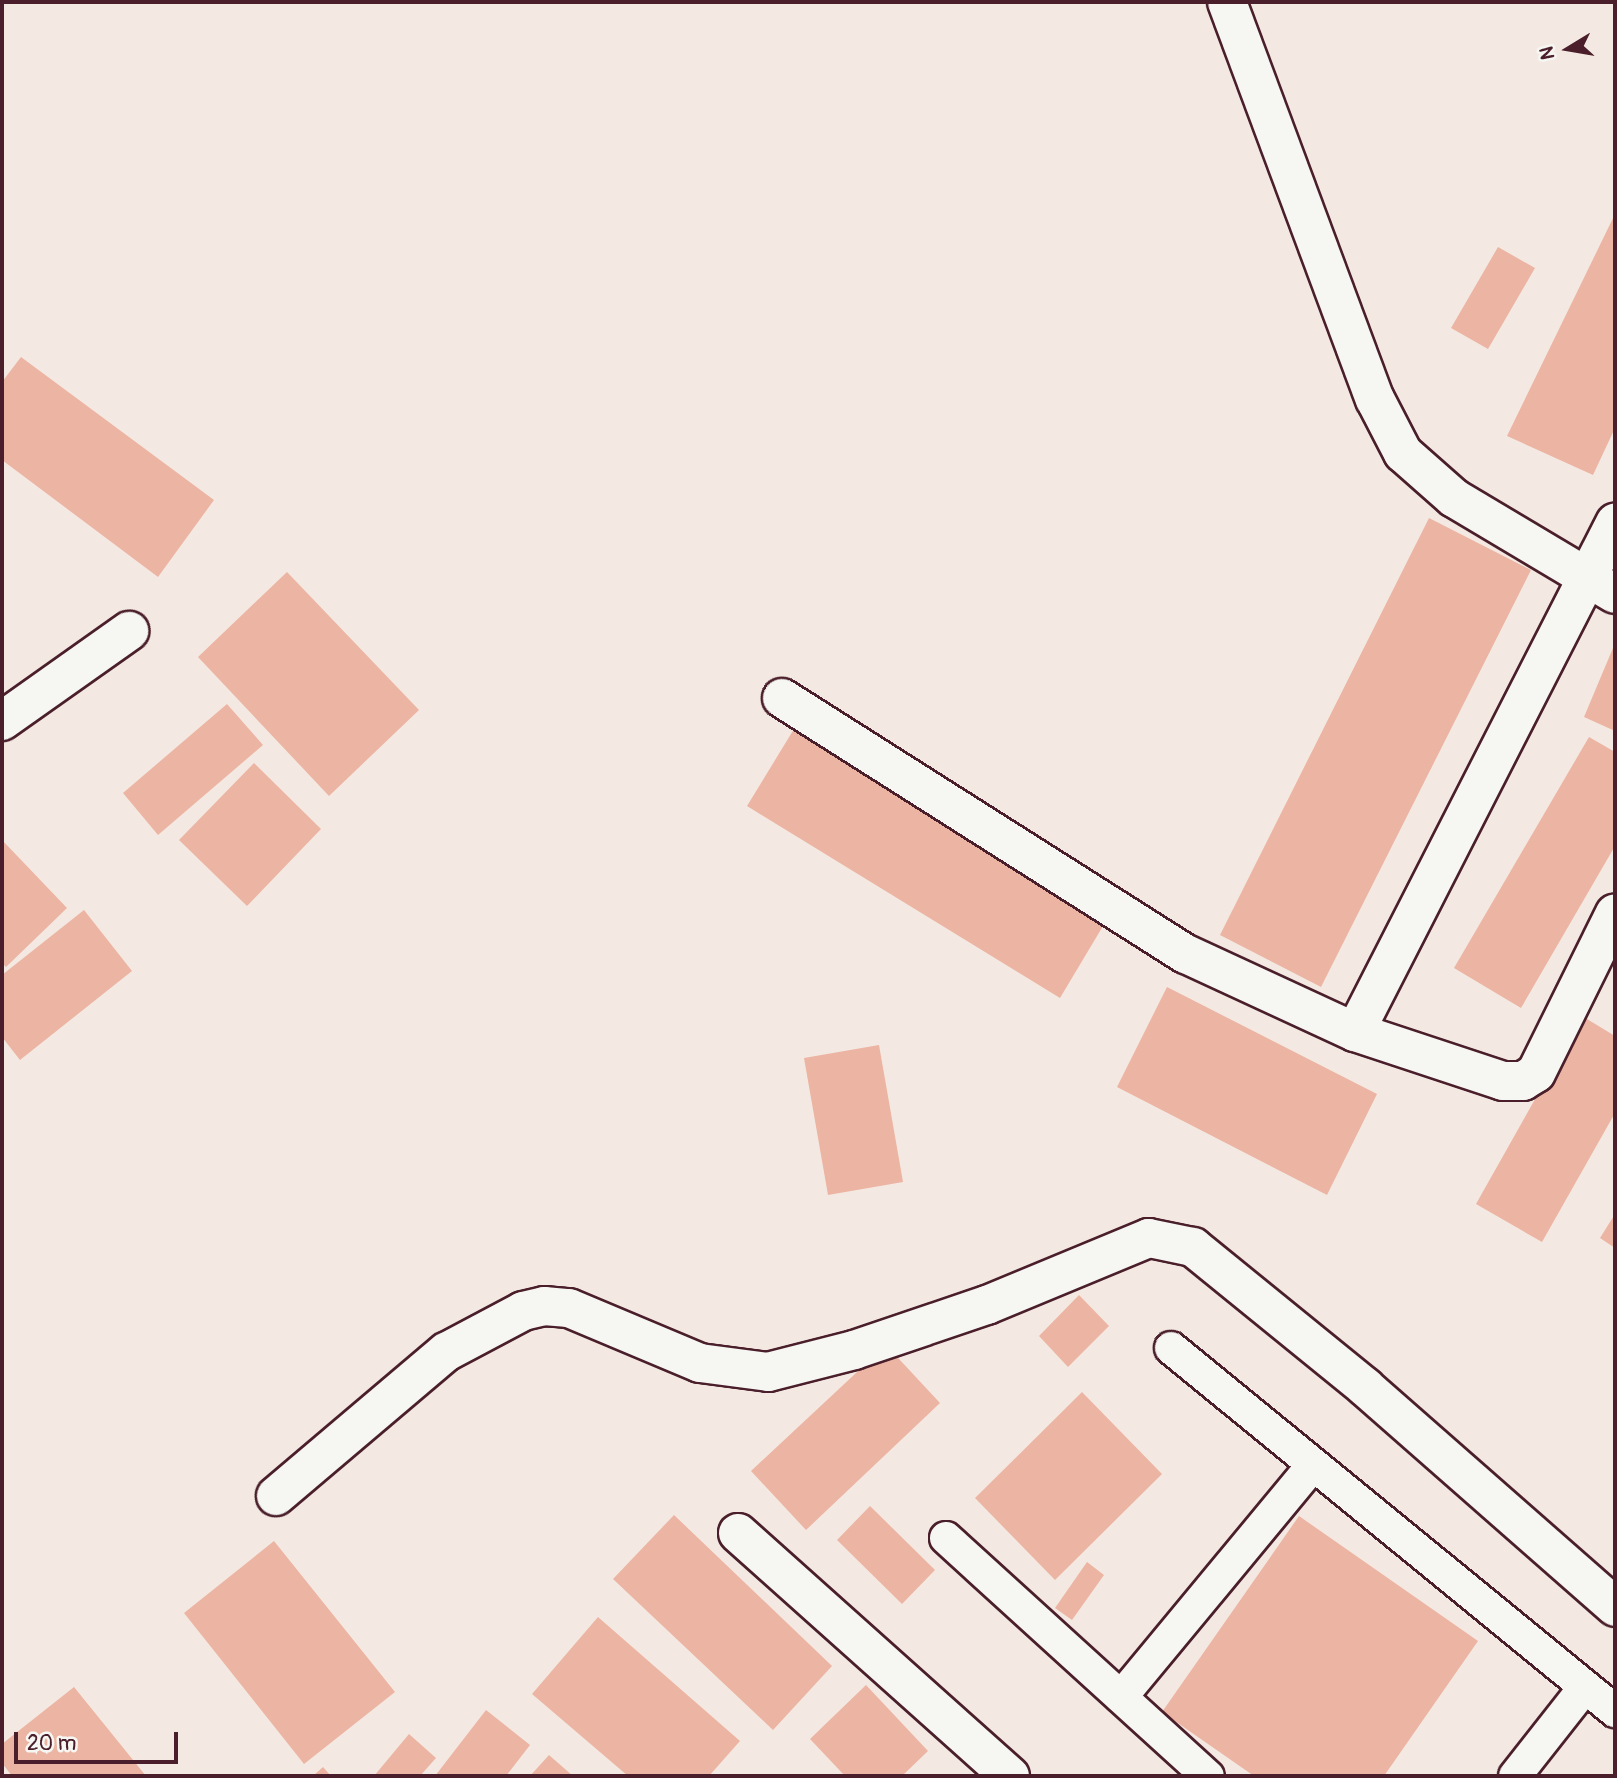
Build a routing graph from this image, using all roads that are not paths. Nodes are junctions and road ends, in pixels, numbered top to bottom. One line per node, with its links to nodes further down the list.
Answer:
1 (1227, 2): 3 (street)
2 (1615, 523): 3 (street)
3 (1600, 586): 8 (street)
4 (129, 631): 6 (street)
5 (782, 698): 8 (street)
6 (2, 721)
7 (1615, 913): 8 (street)
8 (1355, 1032)
9 (1171, 1348): 10 (lane)
10 (1312, 1465): 15 (lane); 16 (lane)
11 (276, 1496): 14 (street)
12 (738, 1533): 18 (street)
13 (946, 1538): 16 (lane)
14 (1615, 1607)
15 (1586, 1687): 17 (lane); 20 (lane)
16 (1121, 1697): 19 (lane)
17 (1615, 1711)
18 (1010, 1776)
19 (1208, 1776)
20 (1515, 1776)

